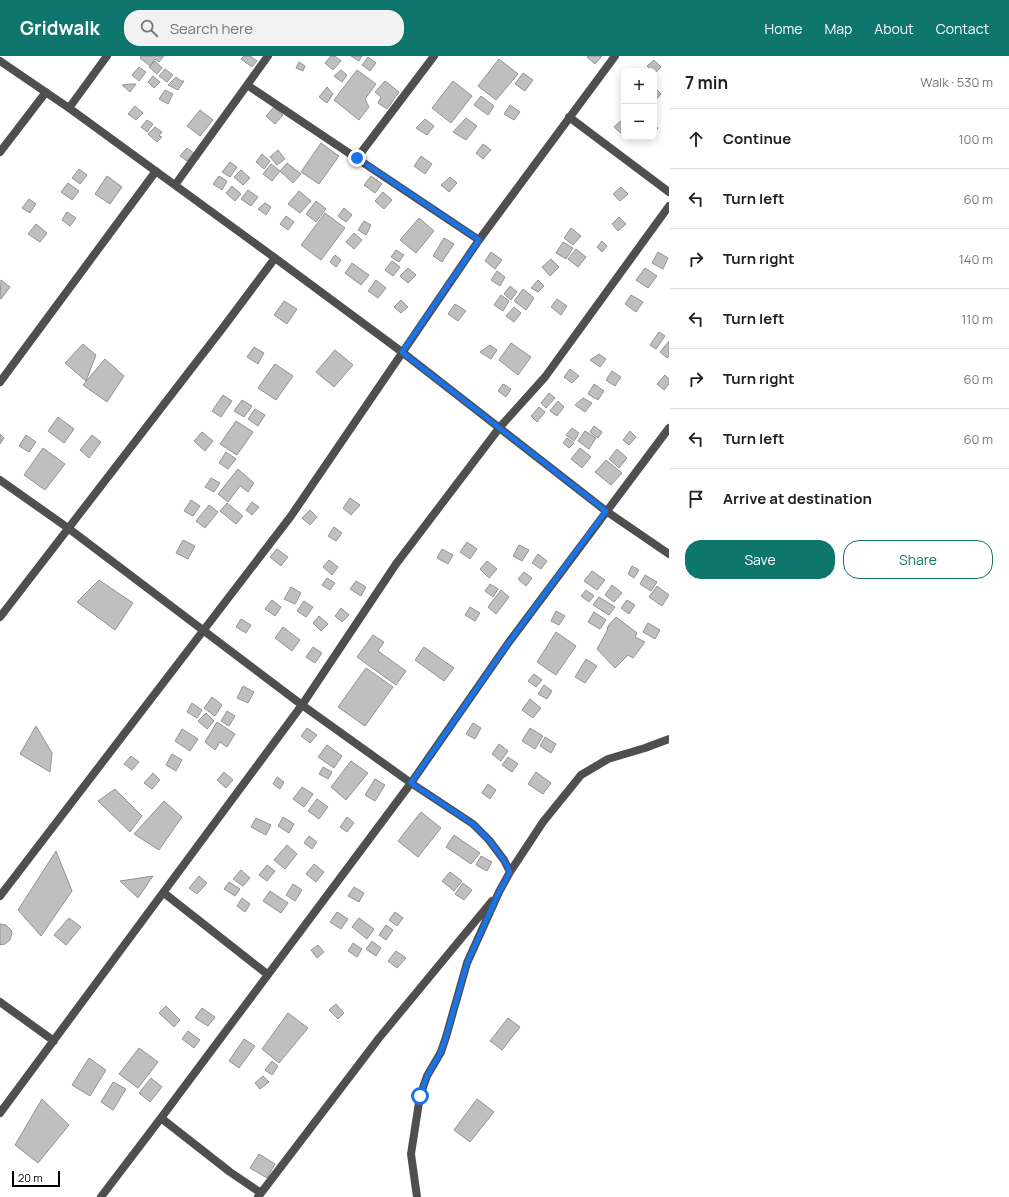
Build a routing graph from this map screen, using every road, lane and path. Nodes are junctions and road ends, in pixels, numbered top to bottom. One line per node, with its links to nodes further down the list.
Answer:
1 (107, 56): 8 (street)
2 (268, 56): 6 (street)
3 (434, 56): 11 (street)
4 (615, 56): 9 (street)
5 (0, 60): 7 (street)
6 (247, 85): 11 (street); 13 (street)
7 (46, 92): 8 (street); 10 (street)
8 (69, 108): 12 (street)
9 (569, 117): 14 (street); 16 (street)
10 (0, 152)
11 (357, 158): 16 (street)
12 (156, 171): 13 (street); 19 (street)
13 (175, 185): 17 (street)
14 (669, 192)
15 (669, 206): 20 (street)
16 (479, 240): 18 (street)
17 (275, 258): 18 (street); 24 (street)
18 (402, 352): 20 (street); 27 (street)
19 (0, 382)
20 (500, 427): 23 (street); 28 (street)
21 (669, 428): 23 (street)
22 (0, 480): 24 (street)
23 (606, 511): 25 (street); 30 (street)
24 (68, 528): 26 (street); 27 (street)
25 (669, 554)
26 (0, 617)
27 (202, 631): 28 (street); 34 (street)
28 (302, 705): 30 (street); 33 (street)
29 (669, 739): 31 (street)
30 (411, 783): 31 (street); 35 (street)
31 (510, 872): 32 (street)
32 (499, 892): 40 (street); 42 (street)
33 (164, 893): 35 (street); 37 (street)
34 (0, 896)
35 (267, 974): 39 (street)
36 (0, 1002): 37 (street)
37 (54, 1041): 38 (street)
38 (0, 1113)
39 (161, 1118): 40 (street); 41 (street)
40 (259, 1195)
41 (101, 1197)
42 (417, 1197)

